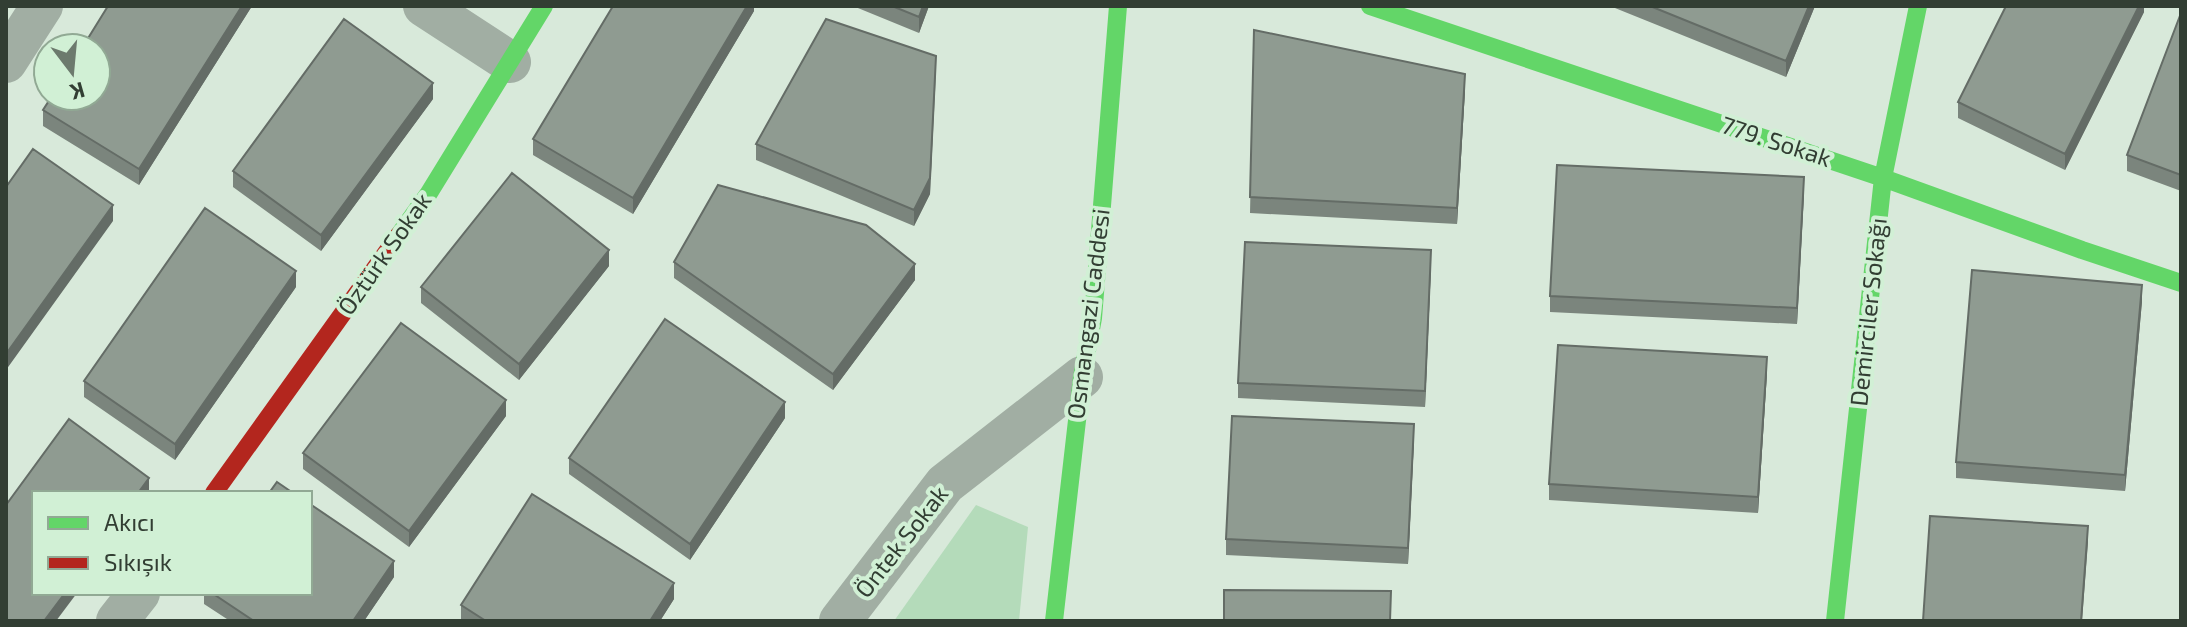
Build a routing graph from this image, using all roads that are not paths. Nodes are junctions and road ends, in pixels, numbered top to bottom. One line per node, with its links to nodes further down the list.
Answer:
1 (42, 6): 7 (street)
2 (424, 6): 8 (street)
3 (544, 6): 8 (street, Öztürk Sokak)
4 (1118, 6): 11 (street, Osmangazi Caddesi)
5 (1918, 6): 9 (street, Demirciler Sokağı)
6 (1390, 9): 9 (street, 779. Sokak)
7 (6, 62)
8 (510, 62): 12 (street, Öztürk Sokak)
9 (1883, 178): 10 (street, 779. Sokak); 17 (street, Demirciler Sokağı)
10 (2181, 283)
11 (1082, 377): 15 (street, Öntek Sokak); 16 (street, Osmangazi Caddesi)
12 (215, 491)
13 (137, 595): 14 (street)
14 (117, 621)
15 (840, 621)
16 (1054, 621)
17 (1835, 621)

